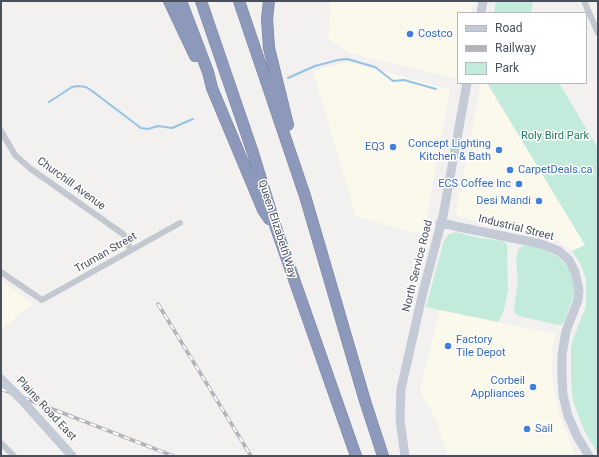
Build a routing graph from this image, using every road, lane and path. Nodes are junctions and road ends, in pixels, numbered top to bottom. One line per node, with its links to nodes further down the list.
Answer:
1 (168, 1): 11 (highway)
2 (180, 1): 11 (highway)
3 (201, 1): 16 (highway, Queen Elizabeth Way)
4 (239, 1): 13 (highway)
5 (269, 1): 13 (highway)
6 (483, 1): 8 (street)
7 (584, 1): 9 (street)
8 (481, 12)
9 (598, 33)
10 (467, 84): 15 (street, North Service Road)
11 (212, 88): 16 (highway)
12 (1, 131): 17 (street, Churchill Avenue)
13 (306, 196): 24 (highway)
14 (180, 222): 17 (street, Truman Street)
15 (440, 222): 25 (street, North Service Road); 26 (street, Industrial Street)
16 (276, 228): 23 (highway, Queen Elizabeth Way)
17 (130, 250): 18 (street, Truman Street)
18 (1, 272)
19 (1, 379): 22 (street, Plains Road East, bridge)
20 (1, 443): 21 (street)
21 (14, 456)
22 (72, 456)
23 (356, 456)
24 (383, 456)
25 (405, 456)
26 (589, 456)

